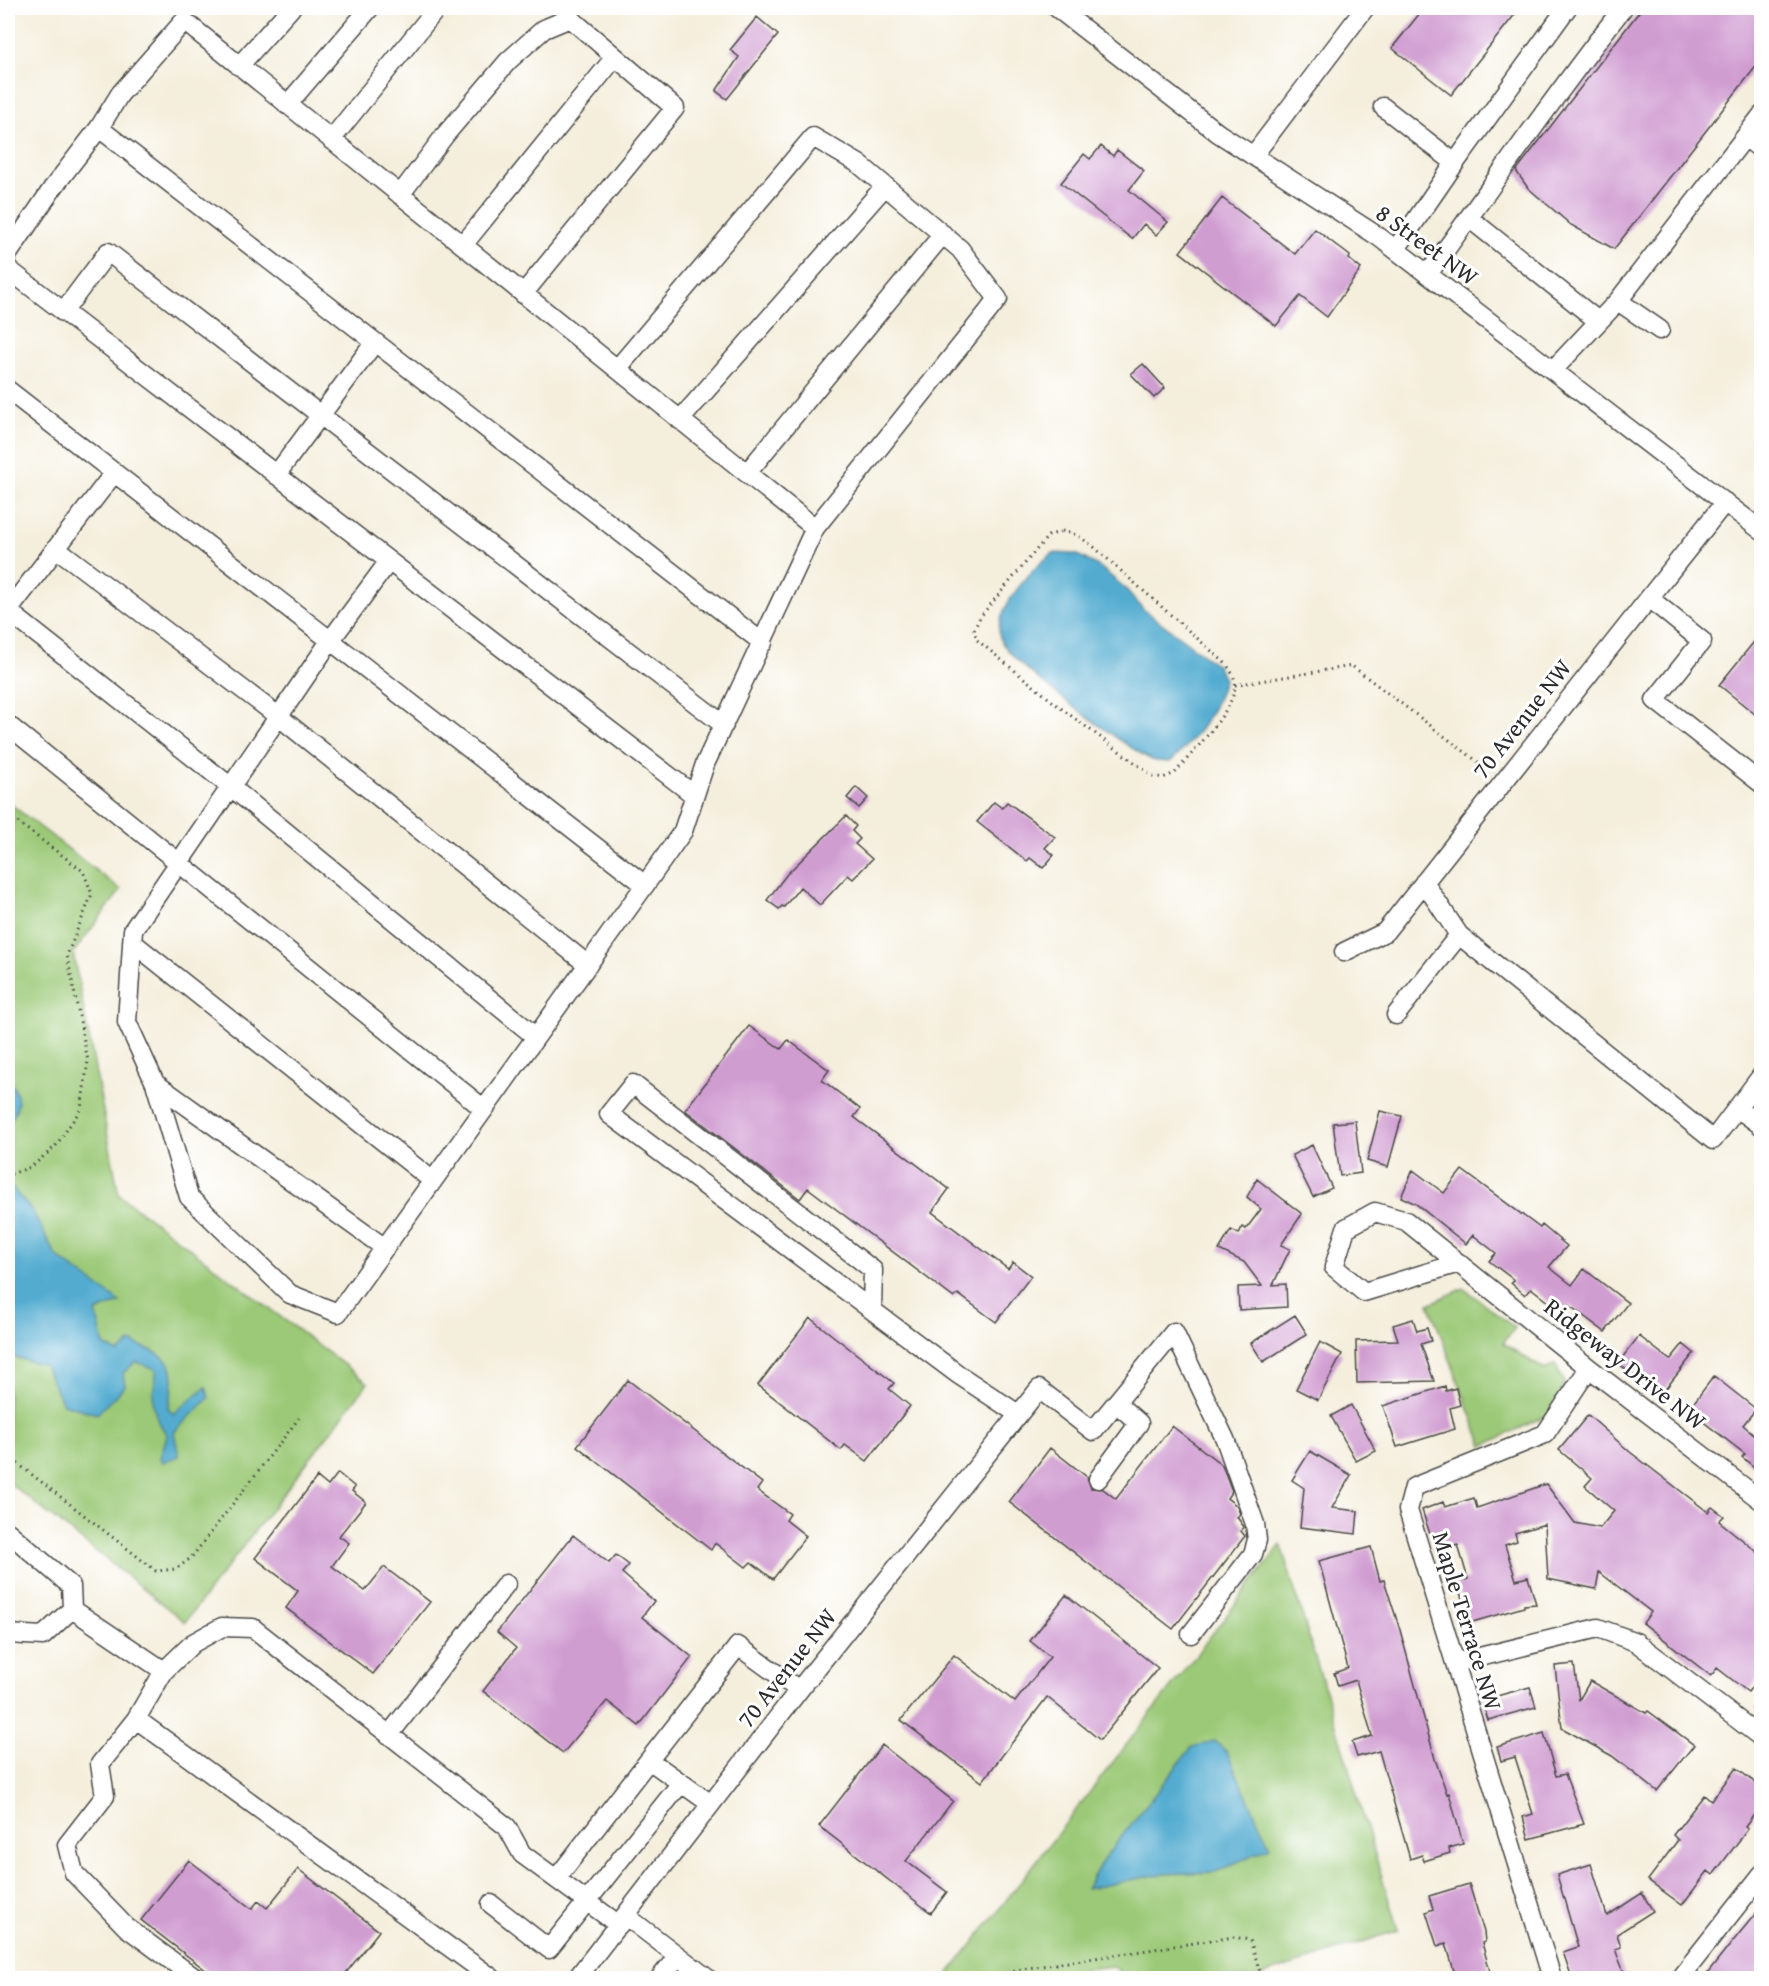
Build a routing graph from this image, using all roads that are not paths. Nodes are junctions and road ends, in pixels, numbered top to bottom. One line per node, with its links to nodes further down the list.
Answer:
1 (291, 8): 10 (street)
2 (370, 8): 11 (street)
3 (437, 8): 16 (street)
4 (1057, 8): 18 (street, 8 Street NW)
5 (1365, 8): 18 (street)
6 (1623, 8): 22 (street)
7 (1560, 10): 19 (street)
8 (189, 14): 10 (street); 14 (street)
9 (615, 57): 21 (street); 24 (street); 29 (street)
10 (239, 66): 11 (street)
11 (287, 105): 16 (street)
12 (1383, 107): 19 (street)
13 (1761, 115): 15 (street)
14 (99, 128): 26 (street); 34 (street)
15 (1745, 137): 17 (street); 30 (street)
16 (331, 140): 21 (street)
17 (1761, 150)
18 (1253, 156): 25 (street, 8 Street NW)
19 (1455, 163): 25 (street)
20 (885, 186): 23 (street); 35 (street); 39 (street)
21 (400, 195): 24 (street)
22 (1469, 218): 28 (street); 32 (street)
23 (942, 234): 41 (street); 44 (street)
24 (462, 245): 29 (street)
25 (1396, 249): 28 (street, 8 Street NW)
26 (8, 254)
27 (8, 269): 31 (street)
28 (1428, 274): 36 (street, 8 Street NW)
29 (523, 294): 35 (street)
30 (1618, 301): 32 (street); 33 (street)
31 (63, 312): 38 (street); 42 (street)
32 (1599, 321): 36 (street)
33 (1660, 330)
34 (375, 342): 38 (street); 51 (street)
35 (617, 369): 39 (street)
36 (1553, 370): 43 (street, 8 Street NW)
37 (8, 390): 40 (street)
38 (321, 416): 42 (street); 53 (street)
39 (680, 420): 41 (street)
40 (114, 473): 46 (street); 50 (street)
41 (747, 473): 44 (street)
42 (276, 475): 47 (street)
43 (1725, 502): 45 (street, 8 Street NW); 48 (street, 70 Avenue NW)
44 (815, 528): 51 (street)
45 (1761, 531)
46 (56, 548): 49 (street); 52 (street)
47 (389, 561): 50 (street); 57 (street)
48 (1649, 598): 55 (street); 59 (street, 70 Avenue NW)
49 (8, 611): 56 (street)
50 (330, 641): 52 (street); 60 (street)
51 (763, 643): 53 (street)
52 (278, 716): 56 (street); 64 (street)
53 (723, 724): 57 (street)
54 (8, 725): 58 (street)
55 (1761, 784)
56 (231, 787): 58 (street); 66 (street)
57 (694, 795): 60 (street)
58 (178, 863): 62 (street); 70 (street)
59 (1424, 882): 61 (street); 63 (street, 70 Avenue NW)
60 (645, 885): 64 (street)
61 (1459, 935): 65 (street); 69 (street)
62 (132, 942): 68 (street); 72 (street)
63 (1344, 952)
64 (588, 965): 66 (street)
65 (1396, 1015)
66 (536, 1037): 70 (street)
67 (1761, 1075): 69 (street)
68 (155, 1083): 73 (street); 73 (street)
69 (1737, 1108): 71 (street)
70 (484, 1109): 72 (street)
71 (1761, 1126)
72 (433, 1181): 73 (street)
73 (385, 1248)
74 (1459, 1263): 74 (street, Ridgeway Drive NW); 76 (street, Ridgeway Drive NW)
75 (872, 1310): 75 (street); 78 (street)
76 (1589, 1368): 80 (street, Ridgeway Drive NW); 86 (street, Maple Terrace NW)
77 (1116, 1403): 78 (street, 70 Avenue NW); 79 (street); 85 (street)
78 (1018, 1414): 88 (street, 70 Avenue NW)
79 (1098, 1479)
80 (1761, 1501)
81 (8, 1532): 83 (street)
82 (506, 1584): 90 (street)
83 (72, 1609): 84 (street); 87 (street)
84 (8, 1634)
85 (1191, 1634)
86 (1455, 1663): 91 (street); 106 (street, Maple Terrace NW)
87 (164, 1671): 89 (street); 90 (street)
88 (799, 1690): 92 (street); 94 (street, 70 Avenue NW)
89 (136, 1719): 101 (street); 102 (street)
90 (389, 1735): 96 (street)
91 (1761, 1738)
92 (649, 1760): 93 (street); 96 (street)
93 (681, 1782): 94 (street); 97 (street)
94 (711, 1804): 99 (street, 70 Avenue NW)
95 (1761, 1874): 107 (street)
96 (556, 1879): 97 (street)
97 (586, 1902): 98 (street); 99 (street)
98 (491, 1904)
99 (622, 1920): 100 (street); 103 (street, 70 Avenue NW)
100 (678, 1956): 104 (street); 105 (street)
101 (195, 1978)
102 (490, 1978)
103 (578, 1978)
104 (660, 1978)
105 (707, 1978)
106 (1552, 1978)
107 (1680, 1978)

